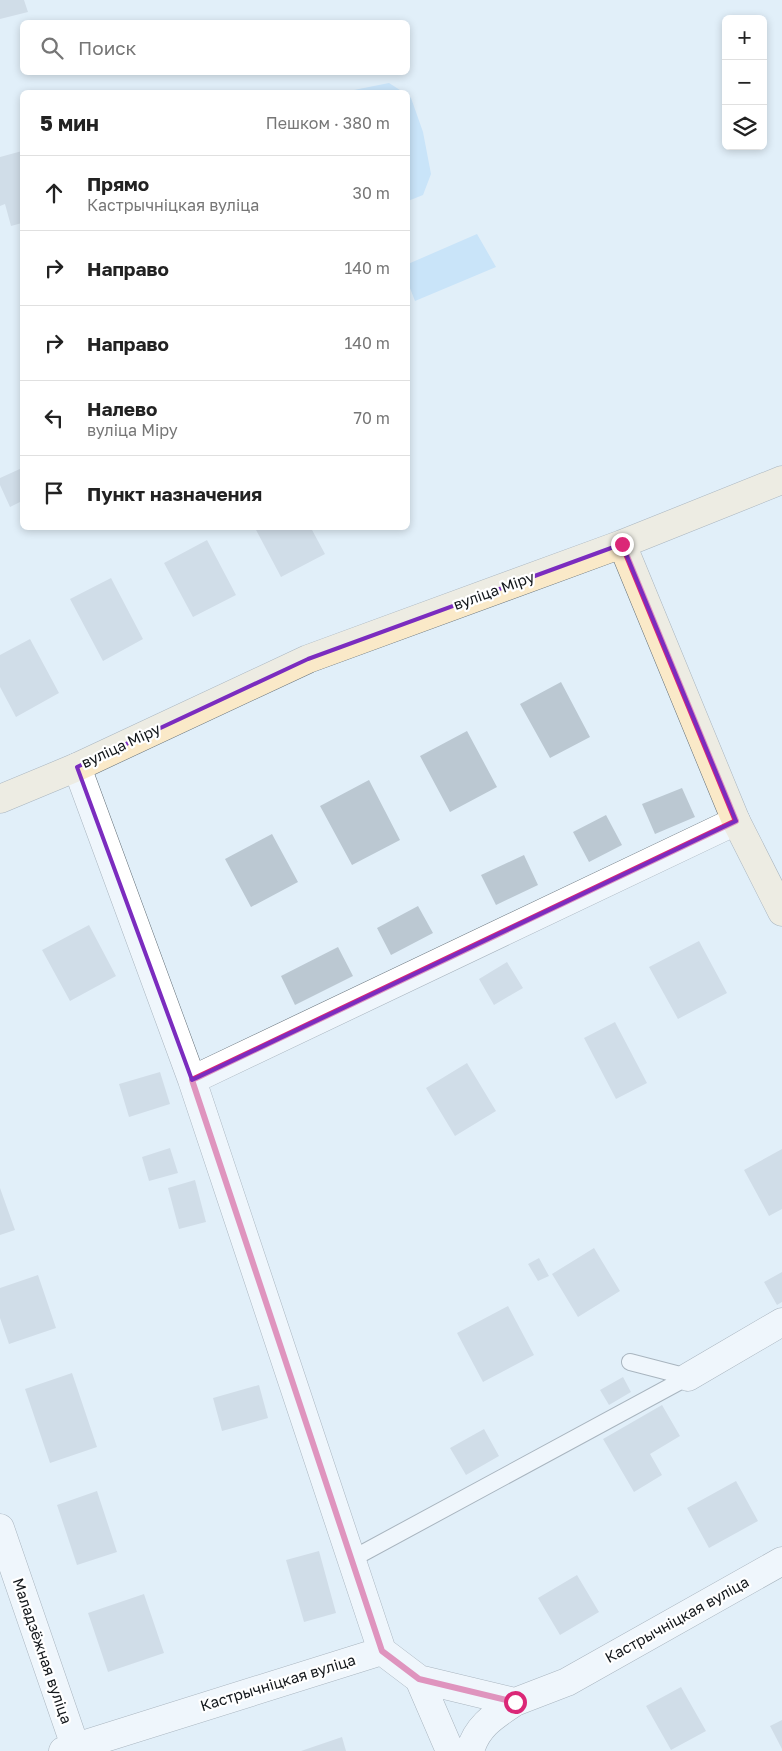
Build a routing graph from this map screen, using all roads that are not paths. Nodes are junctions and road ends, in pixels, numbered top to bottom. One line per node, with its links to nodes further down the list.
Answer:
1 (782, 480): 2 (street, вуліца Міру)
2 (622, 544): 3 (street, вуліца Міру); 5 (street)
3 (77, 767): 4 (street, вуліца Міру); 7 (street)
4 (0, 799)
5 (736, 821): 6 (street); 7 (street)
6 (782, 912)
7 (192, 1080): 12 (street)
8 (782, 1322): 10 (street)
9 (630, 1362): 10 (lane)
10 (688, 1377): 12 (lane)
11 (0, 1528): 17 (street, Маладзёжная вуліца)
12 (350, 1560): 14 (street)
13 (782, 1561): 16 (street, Кастрычніцкая вуліца)
14 (382, 1651): 15 (street); 17 (street, Кастрычніцкая вуліца)
15 (419, 1679): 16 (street); 18 (street)
16 (515, 1702): 19 (street, Кастрычніцкая вуліца)
17 (69, 1749)
18 (450, 1751)
19 (470, 1751)

